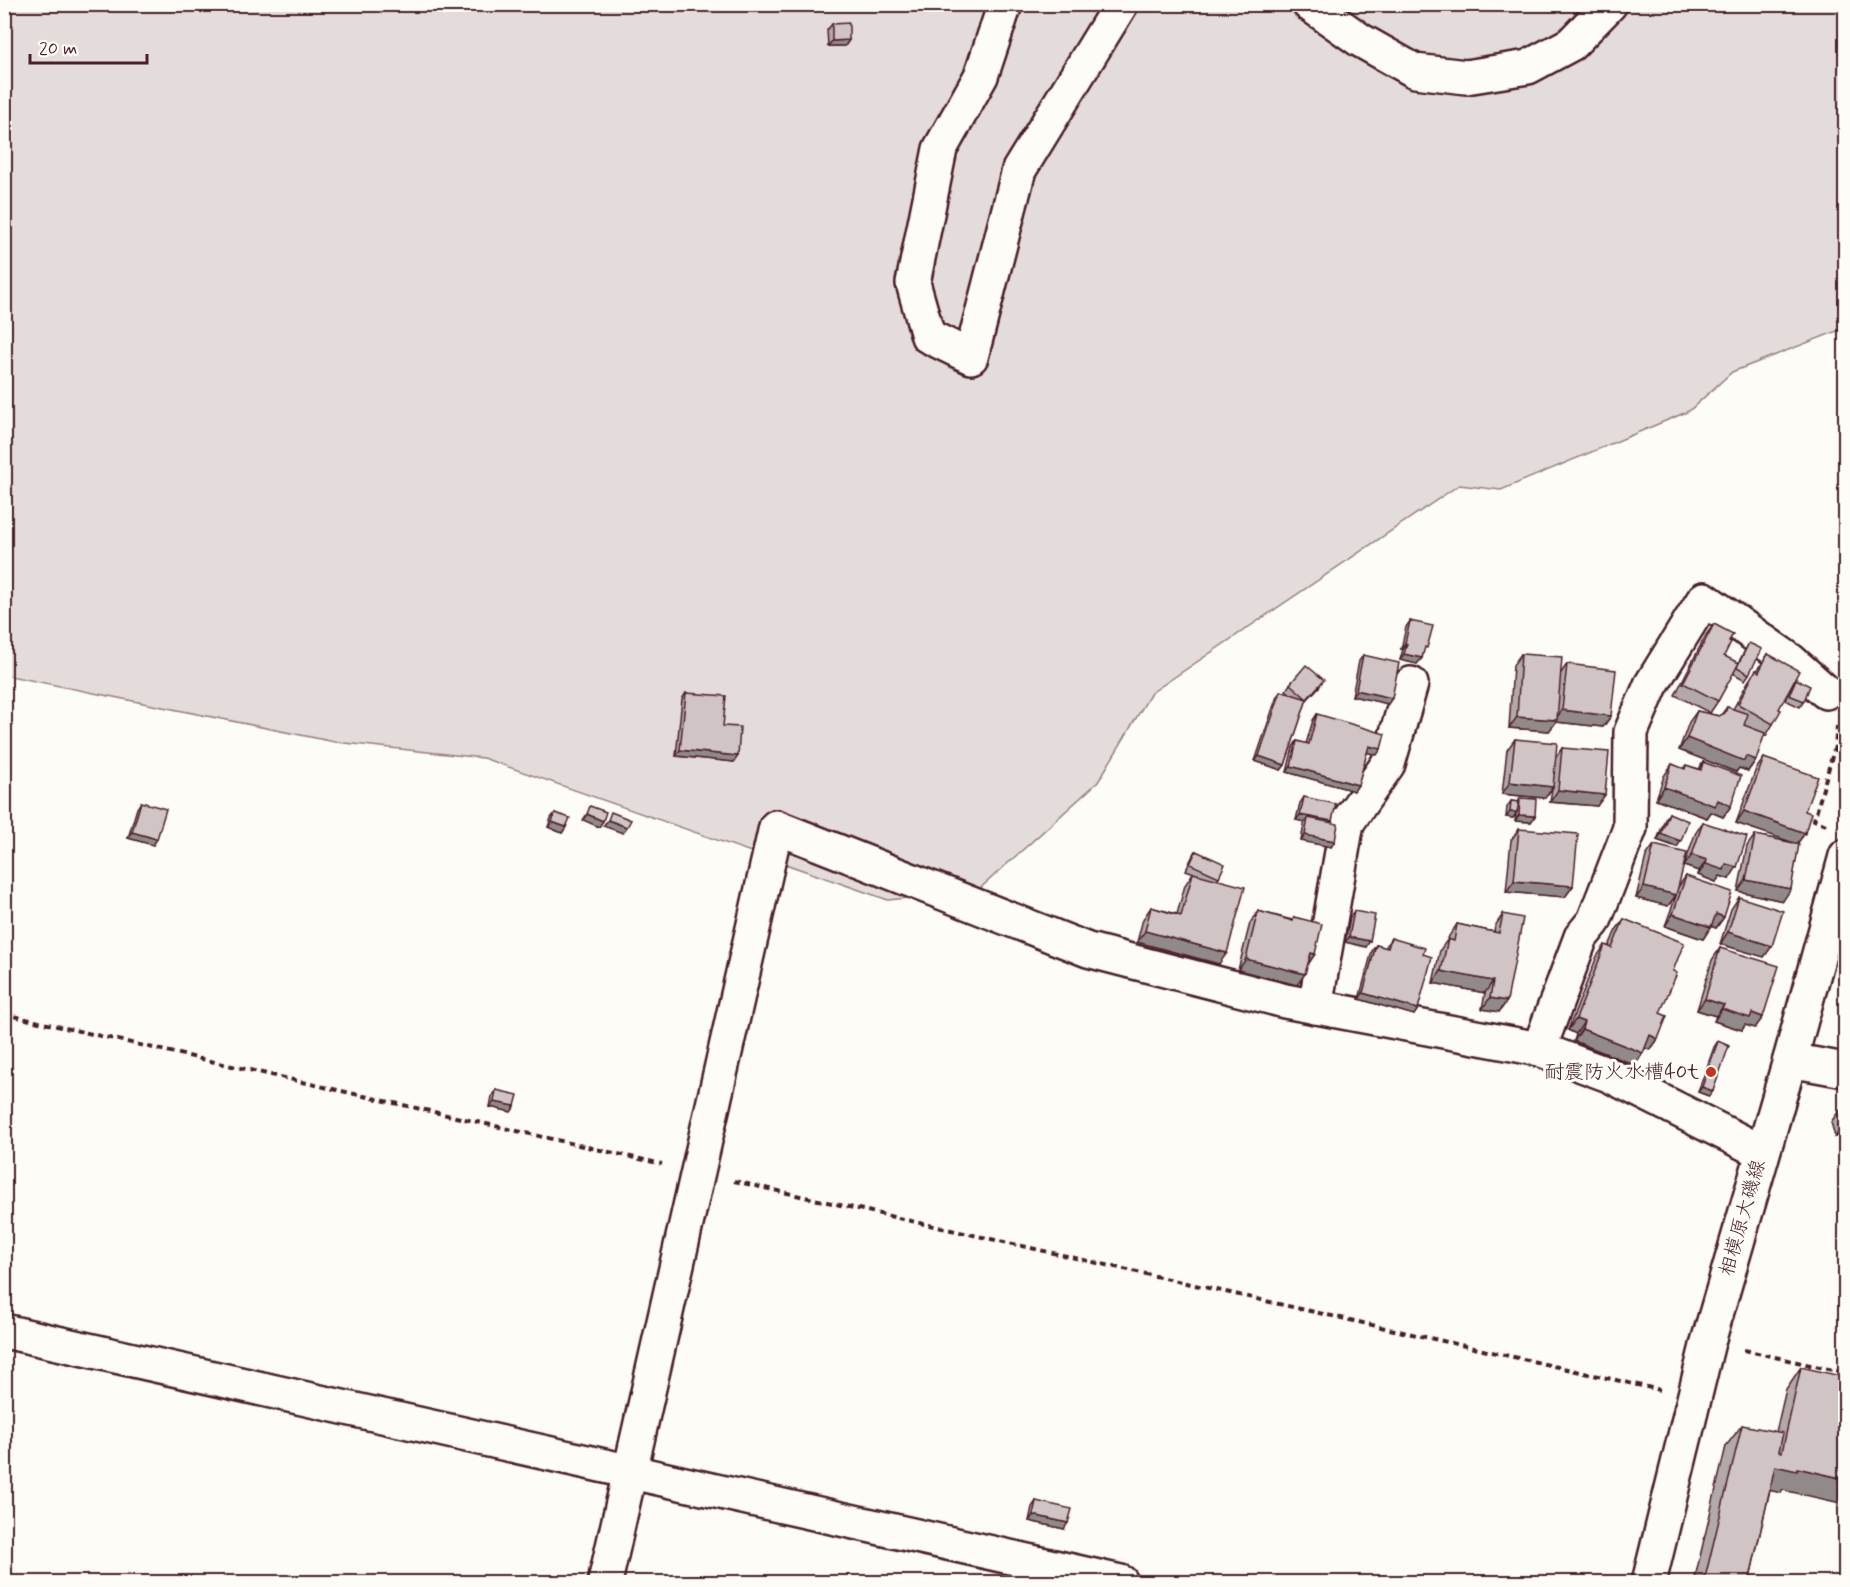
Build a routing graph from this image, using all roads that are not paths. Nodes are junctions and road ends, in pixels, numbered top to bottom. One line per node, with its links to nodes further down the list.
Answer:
1 (1005, 4): 2 (street)
2 (1121, 4)
3 (1309, 4): 4 (street)
4 (1610, 4)
5 (1826, 692): 9 (street)
6 (1411, 701): 8 (street)
7 (1840, 842): 10 (street, 相模原大磯線)
8 (1315, 1007): 9 (street); 14 (street)
9 (1539, 1049): 12 (street)
10 (1790, 1060): 11 (street); 12 (street, 相模原大磯線)
11 (1845, 1067)
12 (1762, 1152): 17 (street, 相模原大磯線)
13 (4, 1331): 14 (street)
14 (631, 1472): 15 (street); 16 (street)
15 (605, 1582)
16 (1121, 1582)
17 (1649, 1582)

